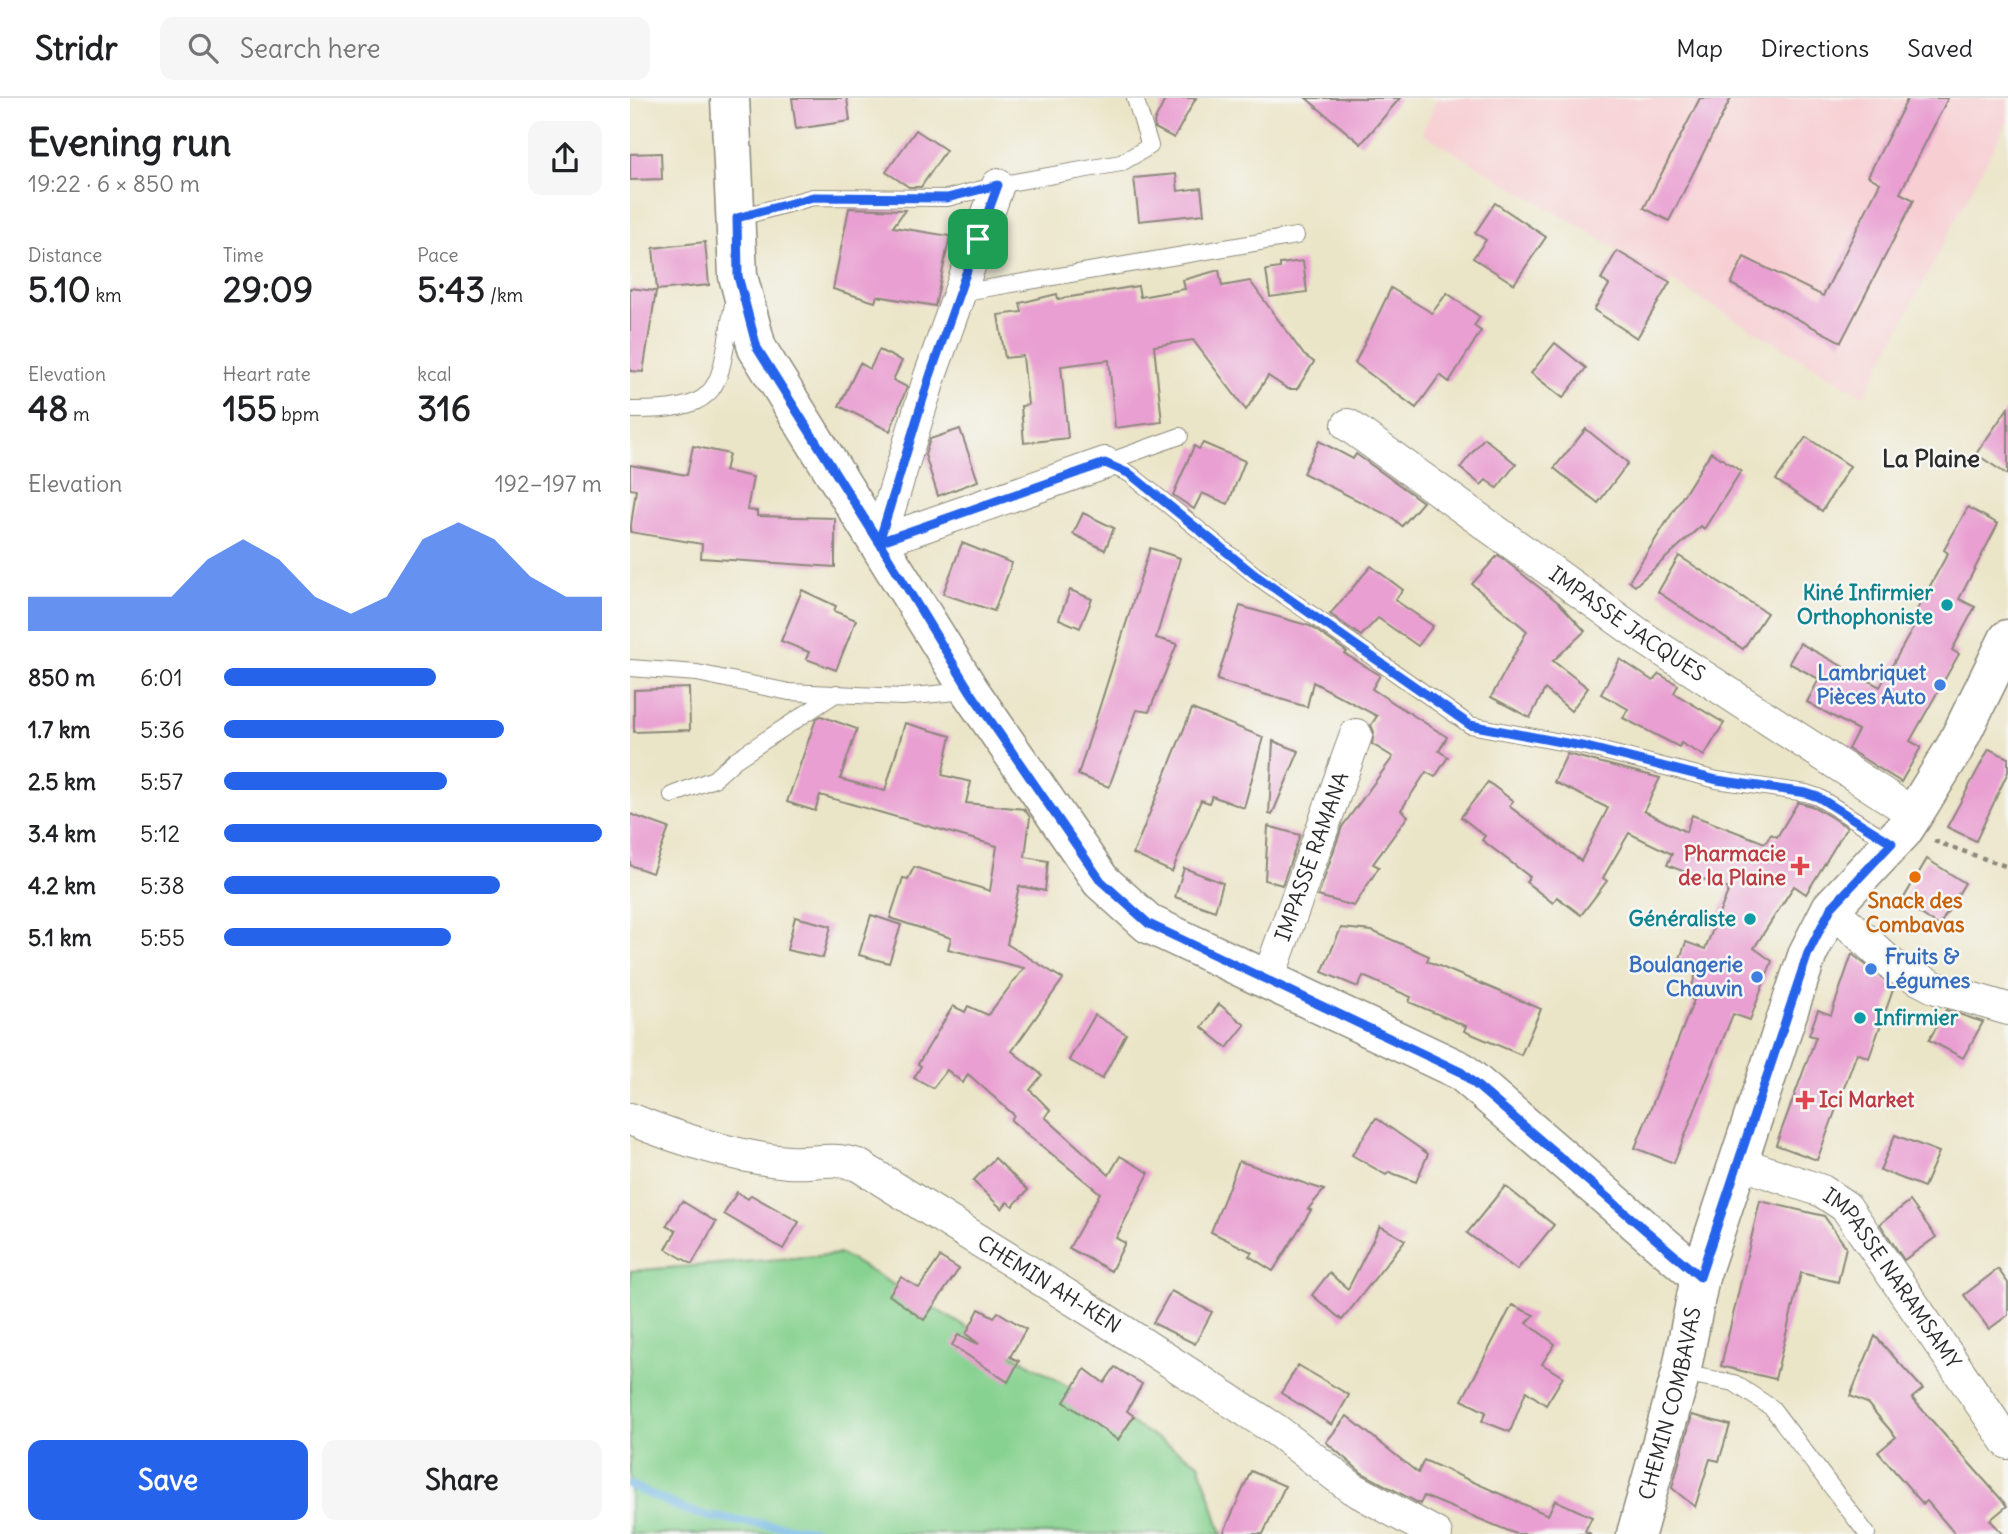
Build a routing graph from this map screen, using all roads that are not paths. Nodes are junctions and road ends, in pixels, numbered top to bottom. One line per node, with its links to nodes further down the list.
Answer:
1 (730, 98): 4 (street)
2 (1135, 98): 3 (lane)
3 (998, 185): 4 (lane); 7 (street)
4 (737, 218): 6 (street)
5 (1296, 236): 7 (lane)
6 (738, 276): 8 (lane); 12 (street)
7 (959, 293): 12 (street)
8 (630, 410)
9 (1348, 425): 19 (street, IMPASSE JACQUES)
10 (1180, 436): 11 (lane)
11 (1105, 463): 12 (street); 19 (lane)
12 (879, 542): 15 (street)
13 (2008, 639): 19 (street, CHEMIN COMBAVAS)
14 (630, 668): 16 (lane)
15 (970, 691): 16 (lane); 21 (street)
16 (837, 693): 18 (lane)
17 (1356, 735): 21 (street, IMPASSE RAMANA)
18 (672, 795)
19 (1903, 829): 20 (street, CHEMIN COMBAVAS)
20 (1831, 908): 22 (street); 24 (street, CHEMIN COMBAVAS)
21 (1268, 979): 25 (street)
22 (2008, 1009)
23 (630, 1119): 28 (street, CHEMIN AH-KEN)
24 (1737, 1162): 25 (street, CHEMIN COMBAVAS); 27 (street, IMPASSE NARAMSAMY)
25 (1700, 1277): 26 (street, CHEMIN COMBAVAS)
26 (1681, 1373): 29 (street, CHEMIN COMBAVAS); 30 (lane)
27 (2008, 1443)
28 (1436, 1534)
29 (1636, 1534)
30 (1867, 1534)

